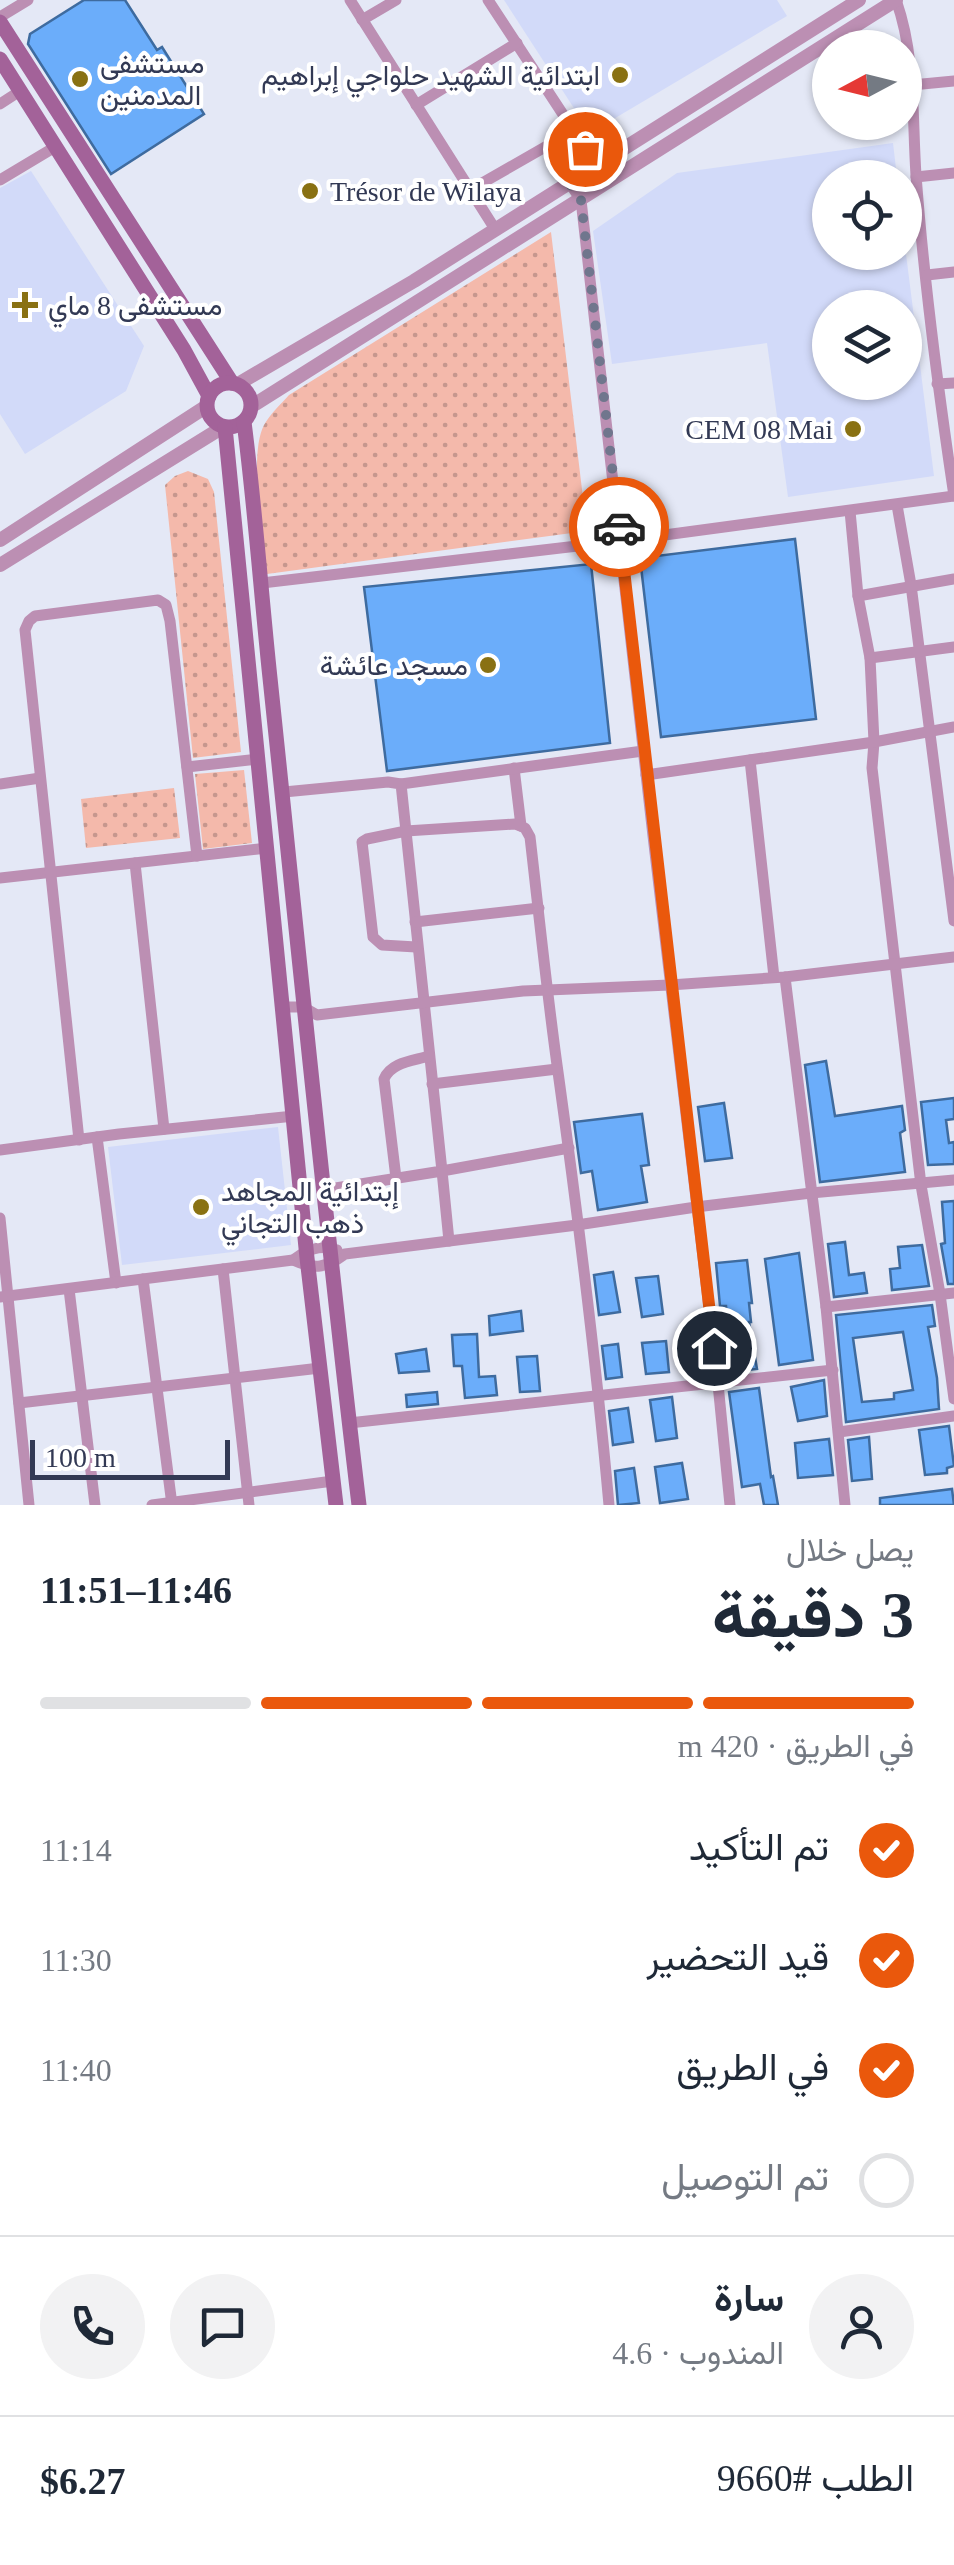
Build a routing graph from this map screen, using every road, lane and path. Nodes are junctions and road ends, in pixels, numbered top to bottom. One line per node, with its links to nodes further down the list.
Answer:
1 (28, 0): 7 (street)
2 (350, 0): 8 (street)
3 (396, 0): 8 (street)
4 (488, 0): 10 (street)
5 (859, 0): 19 (street)
6 (896, 0): 9 (street); 23 (street)
7 (0, 20): 32 (main road)
8 (362, 20): 16 (street)
9 (906, 30)
10 (517, 43): 16 (street); 17 (street)
11 (0, 58): 14 (main road)
12 (954, 81): 13 (street)
13 (922, 84)
14 (20, 91): 15 (street); 18 (main road)
15 (0, 104)
16 (416, 105): 25 (street)
17 (574, 132): 19 (street); 25 (street)
18 (56, 146): 22 (street); 34 (main road)
19 (596, 167): 23 (street); 24 (street)
20 (954, 173): 21 (street)
21 (922, 176)
22 (0, 180)
23 (608, 183): 26 (street)
24 (570, 184): 26 (street); 27 (street)
25 (470, 190): 27 (street)
26 (581, 200): 35 (street); 42 (street)
27 (495, 229): 32 (street)
28 (922, 230): 30 (street)
29 (954, 272): 30 (street)
30 (927, 275): 33 (street)
31 (954, 383): 33 (street)
32 (235, 384): 34 (main road); 35 (main road)
33 (937, 384): 38 (street)
34 (208, 401): 37 (main road); 41 (street)
35 (252, 406): 36 (main road)
36 (244, 422): 37 (main road); 45 (main road)
37 (224, 427): 43 (street); 55 (main road)
38 (954, 496): 39 (street)
39 (897, 505): 40 (street); 46 (street)
40 (850, 511): 42 (street); 47 (street)
41 (0, 540)
42 (620, 541): 45 (street); 54 (street)
43 (0, 565)
44 (954, 579): 46 (street)
45 (262, 583): 63 (main road)
46 (910, 585): 47 (street); 49 (street)
47 (858, 596): 50 (street)
48 (954, 646): 49 (street)
49 (918, 651): 50 (street); 52 (street)
50 (870, 658): 53 (street)
51 (954, 727): 52 (street)
52 (928, 732): 53 (street); 72 (street)
53 (874, 742): 56 (street); 76 (street)
54 (643, 751): 58 (street); 59 (street)
55 (258, 759): 57 (street); 66 (main road)
56 (750, 760): 59 (street); 77 (street)
57 (187, 767): 60 (street); 67 (street)
58 (514, 768): 62 (street); 64 (street)
59 (646, 775): 78 (street)
60 (40, 778): 61 (street); 69 (street)
61 (0, 784)
62 (401, 784): 63 (street); 65 (street)
63 (284, 792): 82 (main road)
64 (521, 826): 65 (street); 71 (street)
65 (406, 831): 73 (street); 74 (street)
66 (267, 848): 67 (street); 81 (main road)
67 (197, 856): 68 (street)
68 (135, 862): 69 (street); 88 (street)
69 (52, 872): 70 (street); 90 (street)
70 (0, 878)
71 (538, 908): 73 (street); 79 (street)
72 (954, 921)
73 (416, 922): 74 (street)
74 (416, 946): 80 (street)
75 (954, 957): 76 (street)
76 (894, 963): 77 (street); 96 (street)
77 (780, 977): 78 (street); 98 (street)
78 (670, 986): 79 (street); 99 (street)
79 (549, 989): 80 (street); 85 (street)
80 (426, 1003): 82 (street); 84 (street)
81 (282, 1007): 82 (street); 83 (main road)
82 (308, 1015): 83 (street); 97 (main road)
83 (285, 1026): 87 (main road)
84 (429, 1056): 86 (street); 94 (street)
85 (557, 1069): 86 (street); 91 (street)
86 (432, 1084): 93 (street)
87 (294, 1116): 88 (street); 104 (main road)
88 (164, 1129): 89 (street)
89 (97, 1138): 90 (street); 108 (street)
90 (78, 1140): 92 (street)
91 (569, 1148): 93 (street); 101 (street)
92 (0, 1150)
93 (442, 1171): 94 (street); 102 (street)
94 (396, 1178): 97 (street)
95 (954, 1180): 96 (street)
96 (921, 1185): 98 (street); 111 (street)
97 (324, 1190): 103 (main road)
98 (811, 1193): 99 (street); 113 (street)
99 (696, 1207): 101 (street); 117 (street)
100 (0, 1218): 112 (street)
101 (577, 1225): 102 (street); 120 (street)
102 (450, 1241): 103 (street)
103 (337, 1251): 104 (street); 105 (main road)
104 (302, 1259): 105 (street); 106 (street); 114 (main road)
105 (330, 1265): 124 (main road)
106 (223, 1269): 107 (street); 116 (street)
107 (143, 1279): 108 (street); 118 (street)
108 (116, 1283): 109 (street)
109 (69, 1289): 112 (street); 119 (street)
110 (954, 1292): 111 (street)
111 (940, 1294): 113 (street); 121 (street)
112 (4, 1297): 122 (street)
113 (826, 1307): 115 (street)
114 (320, 1368): 116 (street); 126 (main road)
115 (832, 1370): 117 (street); 125 (street)
116 (235, 1379): 118 (street); 127 (street)
117 (718, 1384): 120 (street); 135 (street)
118 (157, 1388): 119 (street); 128 (street)
119 (82, 1395): 122 (street); 130 (street)
120 (600, 1397): 124 (street); 134 (street)
121 (954, 1399)
122 (19, 1403): 129 (street)
123 (954, 1416): 125 (street)
124 (349, 1423): 133 (main road)
125 (838, 1432): 136 (street)
126 (333, 1481): 127 (street); 132 (main road)
127 (249, 1499): 128 (street)
128 (172, 1504): 131 (street)
129 (29, 1505)
130 (95, 1505)
131 (152, 1505)
132 (336, 1505)
133 (358, 1505)
134 (609, 1505)
135 (730, 1505)
136 (845, 1505)

